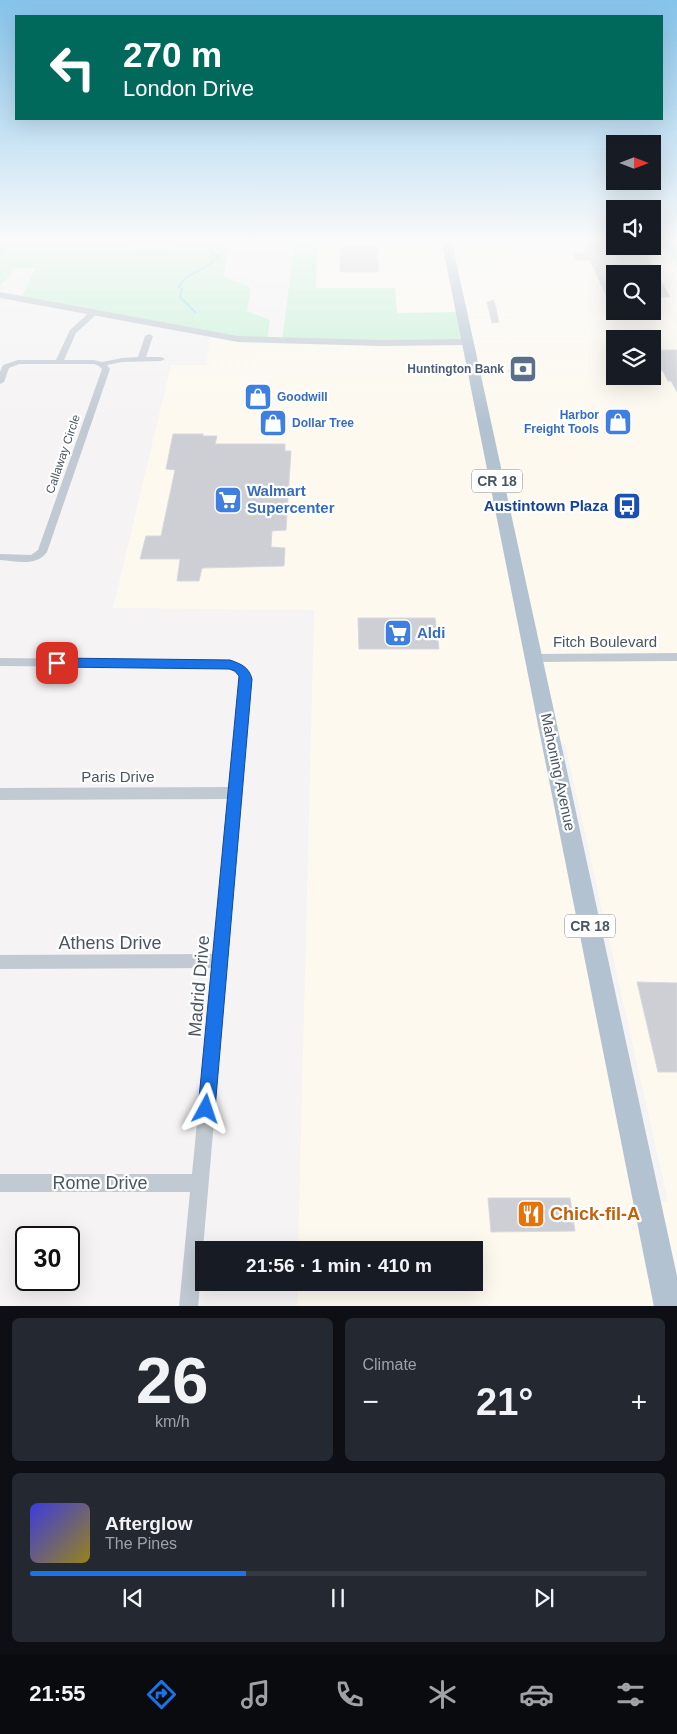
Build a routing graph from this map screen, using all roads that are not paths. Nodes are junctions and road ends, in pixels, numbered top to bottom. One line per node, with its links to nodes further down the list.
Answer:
1 (22, 299): 3 (street)
2 (459, 299): 5 (main road, Mahoning Avenue / CR 18)
3 (95, 312): 5 (street); 8 (street)
4 (149, 336): 6 (street)
5 (468, 342): 13 (main road, Mahoning Avenue / CR 18)
6 (142, 356): 7 (street); 9 (street)
7 (161, 360)
8 (59, 362): 9 (street); 10 (street)
9 (102, 364): 11 (street, Callaway Circle)
10 (0, 382)
11 (0, 557)
12 (677, 657): 13 (street, Fitch Boulevard)
13 (534, 658): 22 (main road, Mahoning Avenue / CR 18)
14 (0, 662): 15 (street, Madrid Drive)
15 (235, 793): 16 (street, Paris Drive); 17 (street, Madrid Drive)
16 (0, 794)
17 (220, 961): 18 (street, Athens Drive); 19 (street, Madrid Drive)
18 (0, 962)
19 (200, 1183): 20 (street, Rome Drive); 21 (street, Madrid Drive)
20 (0, 1184)
21 (188, 1306)
22 (669, 1306)

